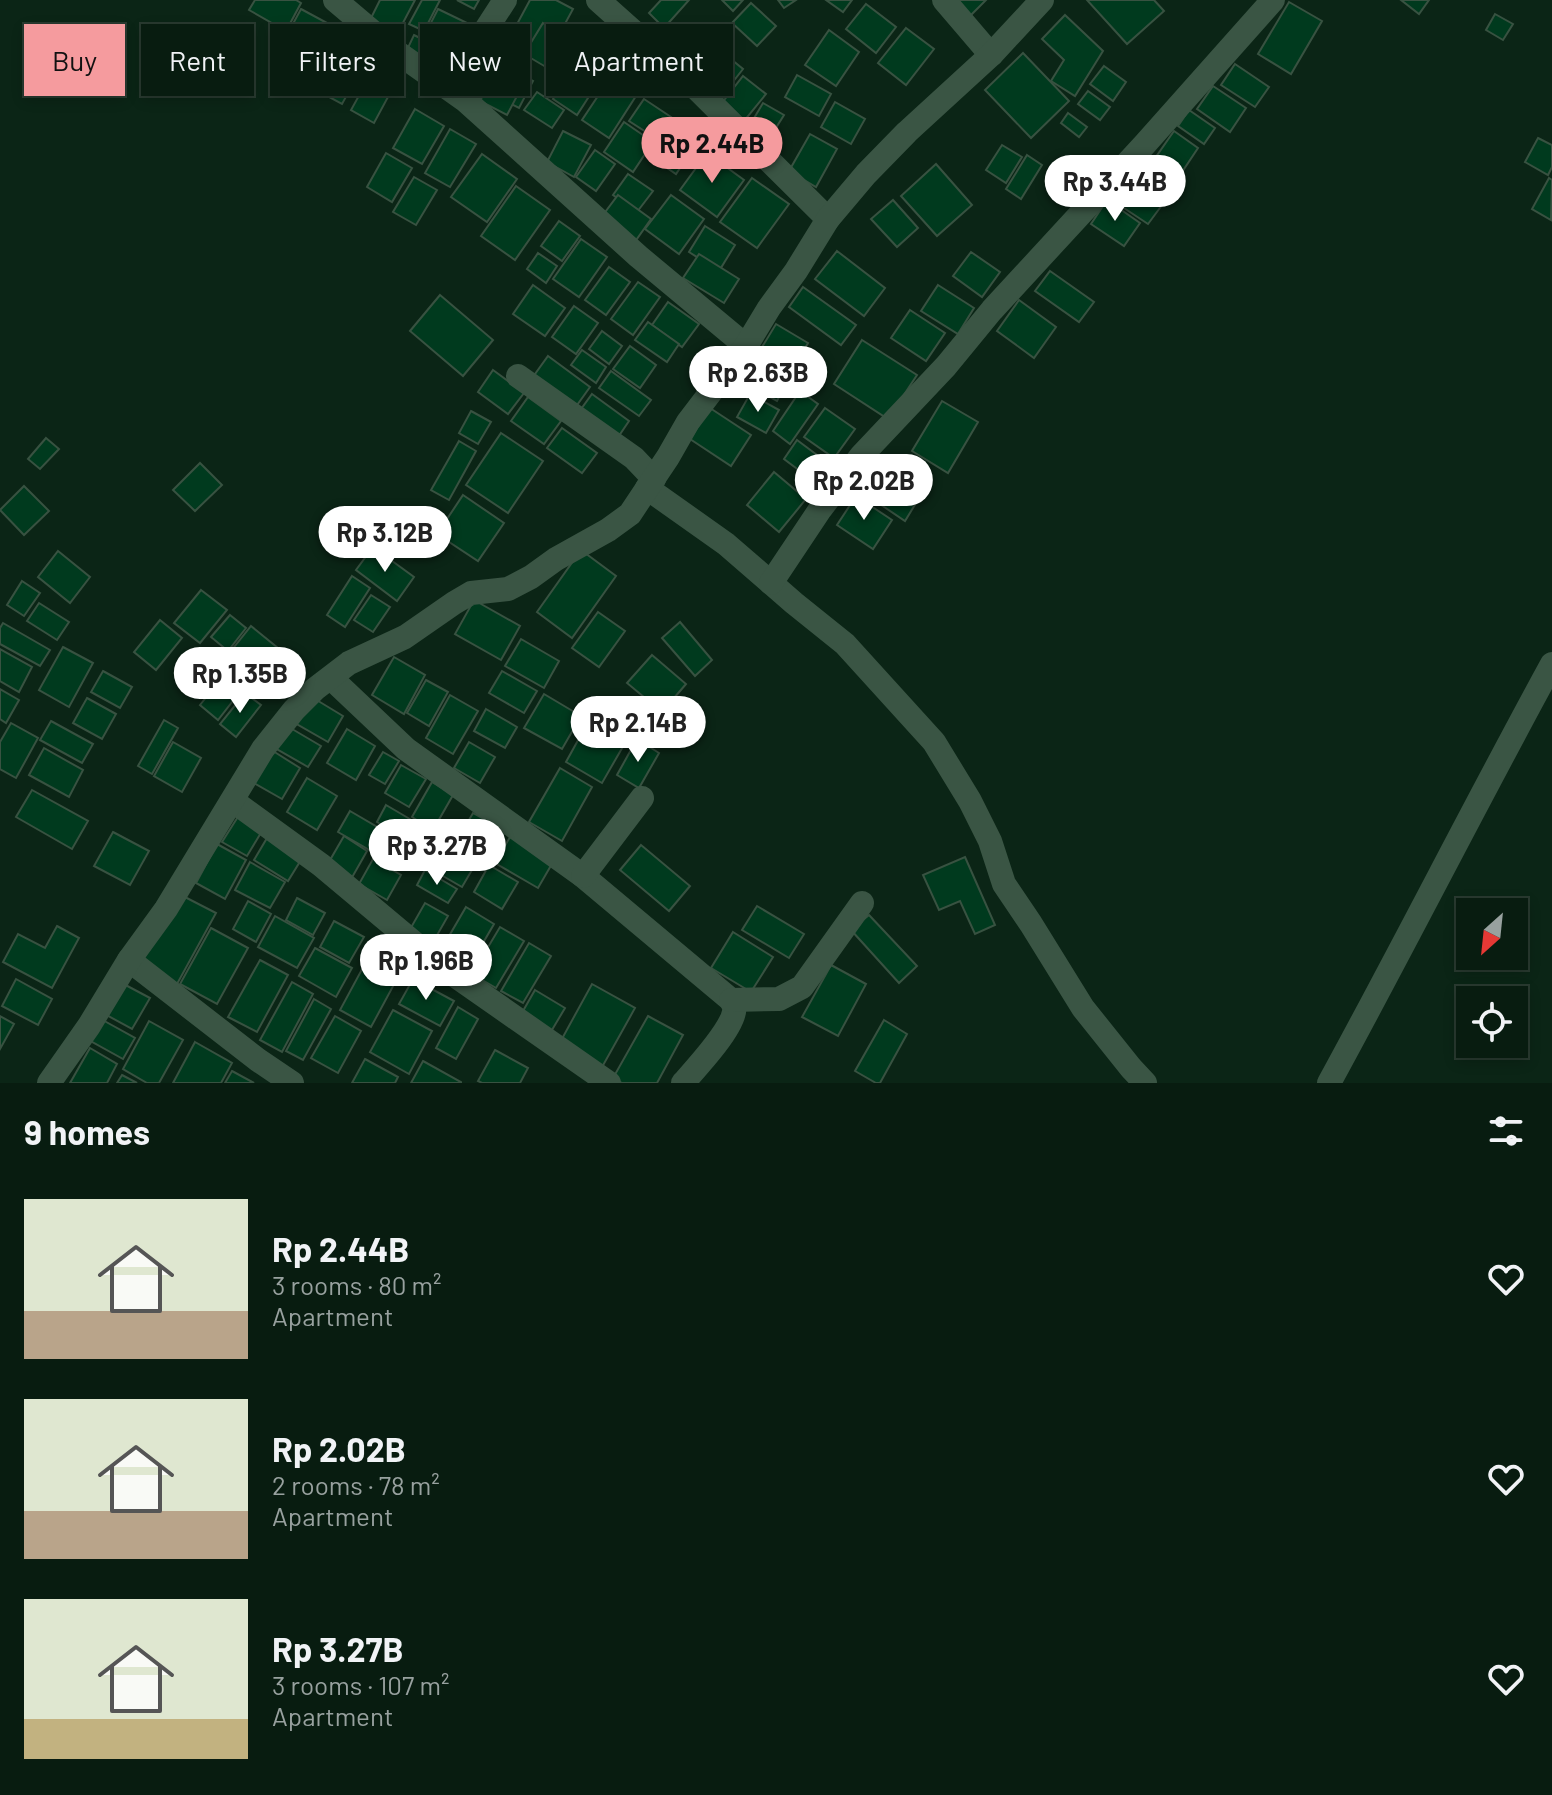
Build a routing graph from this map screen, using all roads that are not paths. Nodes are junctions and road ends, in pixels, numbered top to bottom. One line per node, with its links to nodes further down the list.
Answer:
1 (335, 0): 9 (street)
2 (505, 0): 7 (street)
3 (598, 0): 11 (street)
4 (944, 0): 8 (street)
5 (1042, 0): 8 (street)
6 (1273, 0): 15 (street)
7 (489, 24)
8 (991, 55): 11 (street)
9 (420, 68)
10 (459, 96): 12 (street)
11 (828, 219): 12 (street)
12 (746, 346): 14 (street)
13 (518, 376): 14 (street)
14 (644, 494): 15 (street); 17 (street)
15 (771, 583): 28 (street)
16 (1552, 664): 29 (street)
17 (331, 678): 19 (street); 20 (street)
18 (642, 798): 20 (street)
19 (233, 801): 22 (street); 26 (street)
20 (583, 876): 23 (street)
21 (862, 903): 23 (street)
22 (129, 960): 24 (street); 25 (street)
23 (731, 1000): 27 (street)
24 (49, 1083)
25 (292, 1083)
26 (609, 1083)
27 (683, 1083)
28 (1145, 1083)
29 (1329, 1083)

